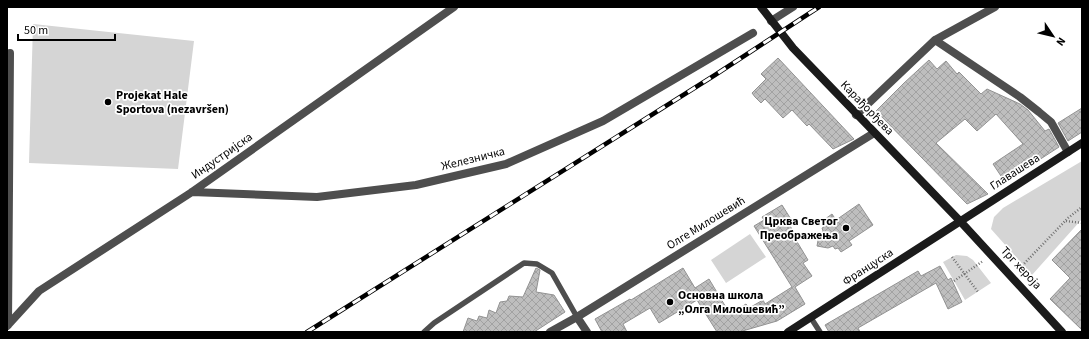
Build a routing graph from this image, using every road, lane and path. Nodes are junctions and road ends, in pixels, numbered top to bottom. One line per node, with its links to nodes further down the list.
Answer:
1 (454, 7): 13 (street, Индустријска)
2 (761, 7): 5 (main road, Карађорђева)
3 (793, 7): 5 (street)
4 (995, 7): 7 (street)
5 (771, 21): 9 (main road, Карађорђева)
6 (753, 33): 13 (street, Железничка)
7 (935, 40): 9 (street); 12 (street)
8 (10, 53): 26 (street)
9 (856, 115): 10 (main road, Карађорђева)
10 (874, 133): 15 (main road, Карађорђева); 24 (street, Олге Милошевић)
11 (1082, 143): 12 (main road, Главашева)
12 (1068, 152): 15 (main road, Главашева)
13 (192, 192): 26 (street, Индустријска)
14 (1082, 207): 16 (path)
15 (960, 221): 21 (main road, Трг хероја); 25 (main road, Француска)
16 (1065, 221): 17 (path); 21 (path)
17 (1082, 223)
18 (952, 257): 20 (path)
19 (983, 261): 20 (path)
20 (965, 274): 22 (path); 23 (path)
21 (1012, 276): 32 (main road, Трг хероја)
22 (954, 281)
23 (978, 292)
24 (577, 317): 27 (lane); 28 (street, Олге Милошевић); 29 (street)
25 (811, 318): 30 (main road, Француска); 31 (lane)
26 (7, 326)
27 (424, 332)
28 (550, 332)
29 (587, 332)
30 (788, 332)
31 (820, 332)
32 (1062, 332)

